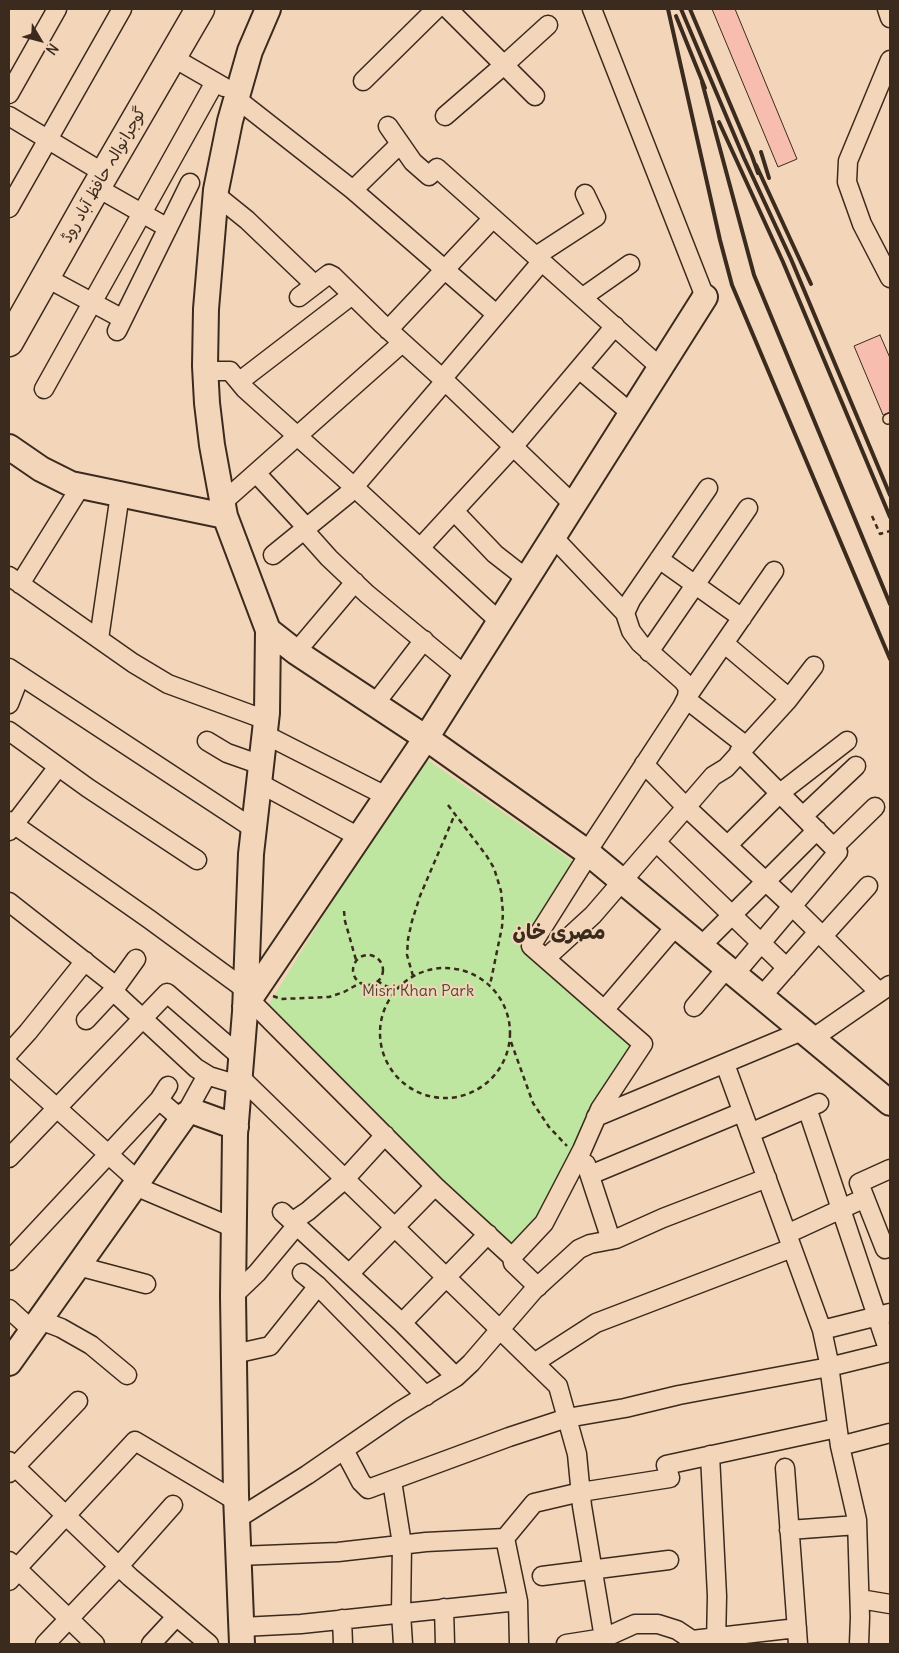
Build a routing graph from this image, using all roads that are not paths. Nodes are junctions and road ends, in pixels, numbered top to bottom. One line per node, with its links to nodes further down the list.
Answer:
1 (57, 9): 17 (street)
2 (122, 9): 23 (street)
3 (179, 9): 26 (main road, گوجرانوالہ حافظ آباد روڈ)
4 (200, 9): 12 (main road, گوجرانوالہ حافظ آباد روڈ)
5 (268, 9): 19 (street)
6 (436, 9): 15 (street)
7 (448, 9): 14 (street)
8 (592, 9): 44 (street)
9 (886, 9): 10 (street)
10 (890, 18)
11 (548, 25): 14 (street)
12 (172, 57): 16 (street); 26 (main road, گوجرانوالہ حافظ آباد روڈ)
13 (890, 60): 39 (street)
14 (504, 65): 18 (street); 21 (street)
15 (363, 81)
16 (215, 82): 19 (street); 25 (street)
17 (9, 94)
18 (535, 96)
19 (237, 97): 28 (street); 29 (street)
20 (9, 116): 23 (street)
21 (445, 116)
22 (388, 126): 24 (street)
23 (48, 140): 26 (street); 31 (street)
24 (400, 144): 28 (street); 33 (street)
25 (167, 170): 27 (street); 32 (street)
26 (94, 176): 32 (street); 38 (main road, گوجرانوالہ حافظ آباد روڈ); 46 (main road, گوجرانوالہ حافظ آباد روڈ)
27 (190, 183): 29 (street); 34 (street)
28 (353, 190): 37 (street)
29 (216, 192): 40 (street); 54 (street)
30 (585, 194): 35 (street)
31 (9, 208)
32 (142, 213): 34 (street); 45 (street)
33 (493, 218): 35 (street); 37 (street)
34 (168, 228): 45 (street)
35 (539, 258): 43 (street); 47 (street)
36 (630, 264): 43 (street)
37 (445, 270): 47 (street); 49 (street)
38 (45, 278): 45 (street); 50 (main road, گوجرانوالہ حافظ آباد روڈ)
39 (890, 278)
40 (316, 285): 41 (street); 42 (street)
41 (352, 295): 49 (street); 56 (street)
42 (299, 297)
43 (583, 297): 48 (street)
44 (705, 297): 52 (street)
45 (92, 303): 57 (street)
46 (9, 312)
47 (496, 314): 55 (street)
48 (616, 326): 52 (street); 53 (street)
49 (388, 330): 51 (street)
50 (9, 342)
51 (402, 343): 55 (street); 59 (street)
52 (661, 368): 58 (street)
53 (579, 369): 58 (street); 61 (street)
54 (205, 371): 56 (street); 69 (street)
55 (443, 380): 61 (street); 64 (street)
56 (240, 381): 59 (street)
57 (44, 389)
58 (632, 414): 67 (street)
59 (297, 436): 62 (street); 64 (street)
60 (9, 447): 63 (street)
61 (513, 447): 67 (street); 70 (street)
62 (256, 474): 69 (street); 71 (street)
63 (81, 486): 66 (street); 78 (street)
64 (354, 487): 71 (street); 73 (street)
65 (708, 488): 75 (street)
66 (120, 494): 69 (street); 85 (street)
67 (574, 505): 72 (street)
68 (748, 508): 80 (street)
69 (224, 509): 84 (street)
70 (454, 511): 73 (street); 77 (street)
71 (306, 529): 74 (street); 79 (street)
72 (553, 538): 77 (street); 81 (street)
73 (420, 548): 83 (street)
74 (273, 555)
75 (659, 560): 80 (street); 81 (street)
76 (774, 571): 82 (street)
77 (527, 579): 83 (street)
78 (15, 580): 85 (street)
79 (355, 582): 86 (street); 88 (street)
80 (695, 585): 82 (street); 89 (street)
81 (625, 613): 89 (street)
82 (742, 618): 87 (street)
83 (500, 622): 92 (street)
84 (268, 630): 88 (street); 97 (street)
85 (99, 639): 97 (street)
86 (424, 640): 92 (street); 96 (street)
87 (724, 644): 93 (street); 94 (street)
88 (296, 652): 96 (street)
89 (649, 652): 93 (street)
90 (814, 666): 94 (street)
91 (14, 672): 95 (street); 113 (street)
92 (465, 675): 99 (street)
93 (686, 698): 102 (street); 103 (street)
94 (789, 698): 102 (street)
95 (9, 704)
96 (374, 705): 99 (street)
97 (265, 727): 106 (street); 108 (street)
98 (9, 732): 105 (street)
99 (426, 738): 108 (street); 119 (street)
100 (207, 741): 106 (street)
101 (847, 741): 107 (street)
102 (742, 748): 107 (street); 109 (street)
103 (644, 764): 109 (street); 119 (street)
104 (856, 766): 111 (street)
105 (58, 767): 112 (street); 120 (street)
106 (260, 774): 113 (street); 115 (street)
107 (780, 793): 111 (street); 117 (street)
108 (386, 796): 115 (street)
109 (686, 807): 116 (street); 117 (street)
110 (875, 807): 118 (street)
111 (803, 816): 114 (street)
112 (10, 825): 138 (street)
113 (254, 829): 138 (street)
114 (817, 830): 118 (street); 121 (street)
115 (359, 837): 138 (street)
116 (656, 842): 122 (street); 126 (street)
117 (728, 845): 121 (street)
118 (834, 847): 125 (street)
119 (588, 853): 122 (street); 131 (street)
120 (197, 860)
121 (766, 881): 125 (street); 126 (street)
122 (622, 882): 127 (street); 131 (street)
123 (868, 886): 128 (street)
124 (9, 902): 133 (street)
125 (792, 906): 128 (street); 129 (street)
126 (732, 916): 129 (street); 130 (street)
127 (675, 926): 130 (street); 141 (street)
128 (820, 934): 134 (street); 137 (street)
129 (760, 943): 134 (street); 135 (street)
130 (700, 947): 135 (street)
131 (546, 958): 141 (street)
132 (136, 959): 136 (street)
133 (85, 961): 136 (street); 145 (street)
134 (787, 968): 139 (street)
135 (730, 972): 139 (street); 140 (street)
136 (115, 988): 142 (street); 143 (street)
137 (885, 989): 144 (street)
138 (249, 996): 148 (street); 157 (street)
139 (761, 997): 144 (street)
140 (694, 1007)
141 (605, 1009): 154 (street)
142 (143, 1018): 148 (street); 149 (street); 151 (street)
143 (86, 1020)
144 (807, 1035): 146 (street); 150 (street)
145 (9, 1053)
146 (724, 1064): 152 (street); 154 (street)
147 (9, 1065): 151 (street)
148 (240, 1073): 149 (street); 155 (street); 164 (street)
149 (207, 1075): 153 (street)
150 (890, 1103)
151 (56, 1107): 159 (street); 160 (street)
152 (742, 1112): 156 (street); 162 (street)
153 (183, 1117): 155 (street); 159 (street); 165 (street)
154 (596, 1117): 158 (street)
155 (236, 1127): 171 (street)
156 (750, 1133): 163 (street); 168 (street)
157 (385, 1135): 164 (street); 166 (street)
158 (580, 1152): 162 (street); 176 (street)
159 (108, 1154): 165 (street); 177 (street)
160 (9, 1158)
161 (890, 1169): 167 (street)
162 (590, 1175): 173 (street)
163 (767, 1178): 173 (street); 174 (street)
164 (345, 1179): 169 (street); 170 (street)
165 (136, 1183): 171 (street); 178 (street)
166 (435, 1186): 170 (street); 172 (street)
167 (865, 1198): 168 (street); 175 (street)
168 (841, 1209): 174 (street); 187 (street)
169 (290, 1219): 180 (street); 185 (street)
170 (395, 1227): 180 (street); 181 (street)
171 (234, 1228): 185 (street)
172 (488, 1234): 176 (street); 181 (street)
173 (611, 1240): 184 (street)
174 (790, 1241): 191 (street); 195 (street)
175 (885, 1248)
176 (512, 1257): 184 (street)
177 (9, 1261)
178 (78, 1266): 182 (street); 189 (street)
179 (302, 1273): 183 (street)
180 (349, 1274): 188 (street)
181 (447, 1278): 188 (street); 190 (street)
182 (146, 1284)
183 (318, 1286): 193 (street); 199 (street)
184 (538, 1287): 190 (street)
185 (233, 1296): 193 (street)
186 (9, 1309): 189 (street)
187 (883, 1314): 191 (street); 192 (street)
188 (402, 1323): 198 (street)
189 (36, 1325): 194 (street); 197 (street)
190 (500, 1329): 195 (street); 198 (street)
191 (822, 1330): 196 (street)
192 (890, 1352): 196 (street)
193 (234, 1354): 212 (street)
194 (9, 1363)
195 (534, 1363): 201 (street)
196 (830, 1367): 201 (street); 202 (street)
197 (127, 1375)
198 (456, 1377): 199 (street)
199 (426, 1396): 205 (street)
200 (78, 1401): 207 (street)
201 (567, 1418): 209 (street); 210 (street)
202 (837, 1428): 204 (street); 206 (street)
203 (890, 1433): 204 (street)
204 (840, 1446): 214 (street)
205 (344, 1450): 209 (street); 212 (street)
206 (710, 1456): 210 (street); 234 (street)
207 (11, 1467): 213 (street)
208 (785, 1468): 215 (street)
209 (392, 1481): 217 (street)
210 (581, 1492): 216 (street); 222 (street)
211 (173, 1505): 220 (street)
212 (237, 1510): 213 (street); 218 (street)
213 (66, 1516): 220 (street); 221 (street)
214 (857, 1525): 215 (street); 224 (street)
215 (789, 1530): 233 (street)
216 (505, 1538): 217 (street); 225 (street)
217 (402, 1544): 218 (street); 228 (street)
218 (239, 1556): 232 (street)
219 (669, 1560): 222 (street)
220 (119, 1566): 229 (street); 230 (street)
221 (13, 1570): 230 (street)
222 (593, 1570): 223 (street); 235 (street)
223 (542, 1576)
224 (860, 1599): 226 (street); 245 (street)
225 (518, 1601): 227 (street); 243 (street)
226 (890, 1604)
227 (444, 1608): 228 (street); 242 (street)
228 (401, 1612): 231 (street); 241 (street)
229 (176, 1617): 238 (street); 239 (street)
230 (69, 1618): 236 (street); 237 (street)
231 (342, 1620): 232 (street); 240 (street)
232 (242, 1636)
233 (797, 1636): 234 (street)
234 (716, 1640): 235 (street)
235 (605, 1641): 244 (street)
236 (45, 1644)
237 (95, 1644)
238 (151, 1644)
239 (209, 1644)
240 (343, 1644)
241 (403, 1644)
242 (445, 1644)
243 (519, 1644)
244 (566, 1644)
245 (859, 1644)

